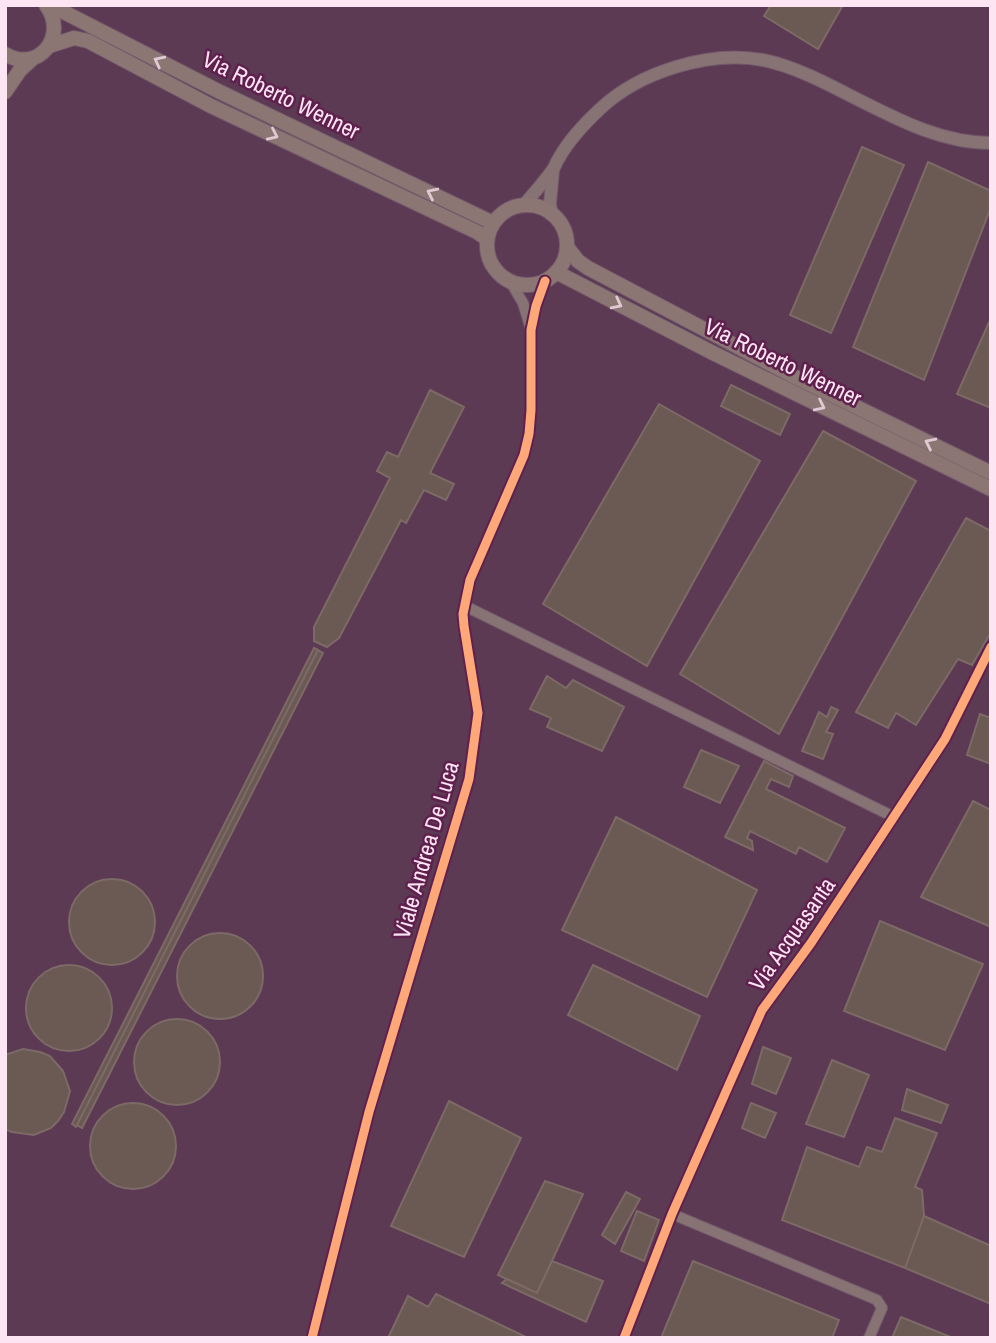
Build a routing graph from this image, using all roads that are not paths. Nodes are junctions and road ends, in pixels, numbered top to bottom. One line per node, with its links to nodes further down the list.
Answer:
1 (48, 5): 2 (main road); 10 (main road, Via Roberto Wenner, one-way to 1)
2 (49, 46): 4 (main road); 11 (main road, Via Roberto Wenner, one-way to 11)
3 (5, 54): 4 (main road)
4 (34, 57): 5 (main road)
5 (5, 92)
6 (991, 143): 7 (street)
7 (553, 170): 8 (street); 9 (street)
8 (524, 205): 9 (main road); 10 (main road)
9 (551, 212): 12 (main road)
10 (493, 223): 11 (main road)
11 (487, 239): 14 (main road)
12 (567, 247): 13 (main road); 16 (main road, Via Roberto Wenner, one-way to 12)
13 (551, 277): 14 (main road); 15 (street); 17 (main road, Via Roberto Wenner, one-way to 17)
14 (510, 281): 15 (street)
15 (531, 330): 18 (street, Viale Andrea De Luca)
16 (991, 473)
17 (991, 489)
18 (464, 606): 20 (street); 22 (street, Viale Andrea De Luca)
19 (991, 647): 20 (street, Via Acquasanta)
20 (894, 817): 21 (street, Via Acquasanta)
21 (672, 1214): 23 (street, Via Acquasanta); 24 (street)
22 (312, 1338)
23 (624, 1338)
24 (869, 1338)

